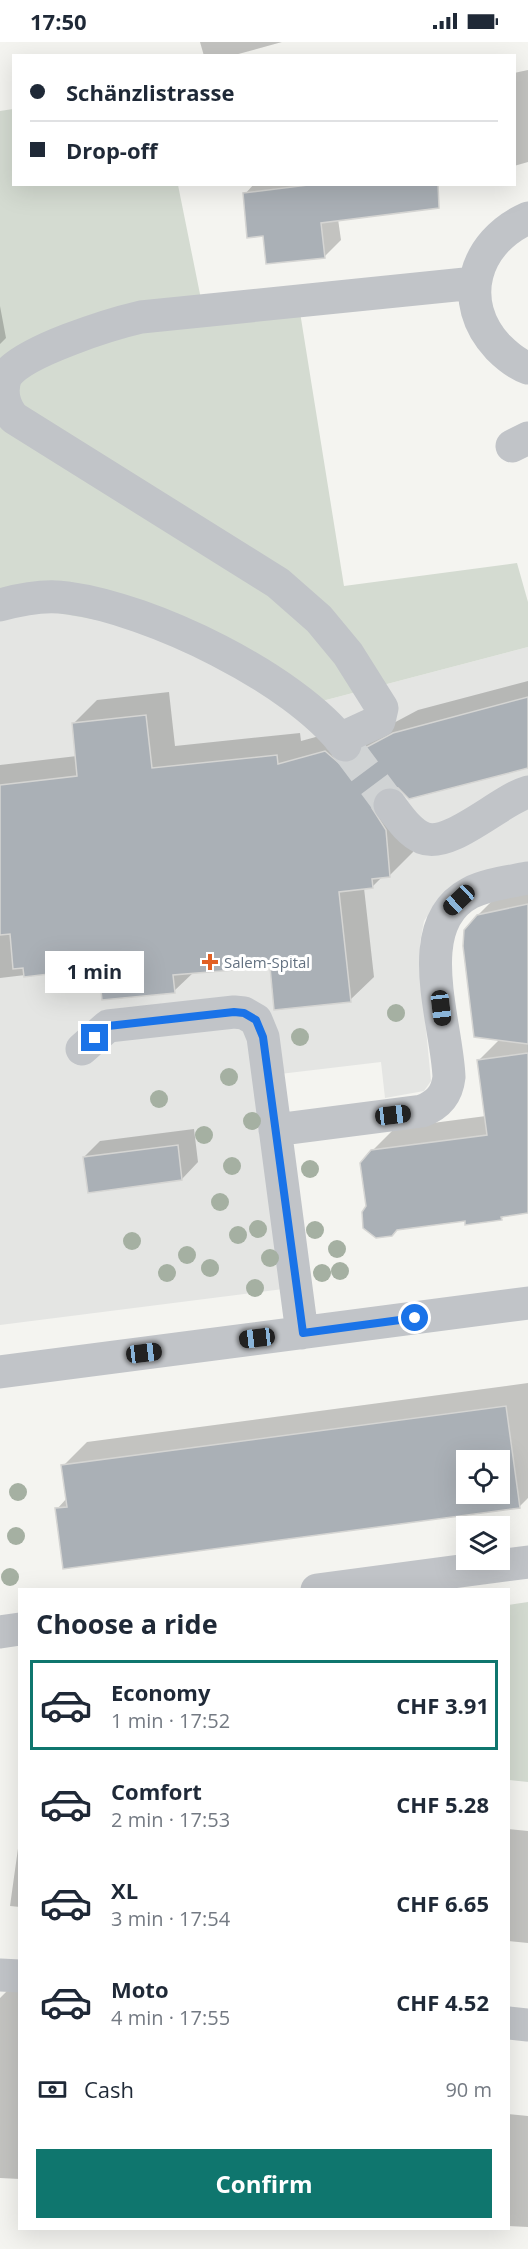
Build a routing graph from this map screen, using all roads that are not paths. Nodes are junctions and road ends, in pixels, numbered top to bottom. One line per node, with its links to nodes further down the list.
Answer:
1 (528, 218): 2 (street)
2 (475, 283): 3 (street); 4 (street)
3 (528, 368)
4 (2, 383): 5 (street)
5 (0, 605)
6 (528, 792): 7 (street)
7 (390, 805)
8 (528, 878): 10 (street)
9 (82, 1050): 10 (street)
10 (275, 1130): 12 (street)
11 (528, 1303): 12 (street)
12 (303, 1333): 13 (street)
13 (1, 1379)
14 (528, 1562): 15 (street)
15 (332, 1588)
16 (18, 1629): 17 (street)
17 (0, 1632)
18 (0, 1975): 19 (street)
19 (18, 1977)
20 (510, 2023): 21 (street)
21 (528, 2025)

